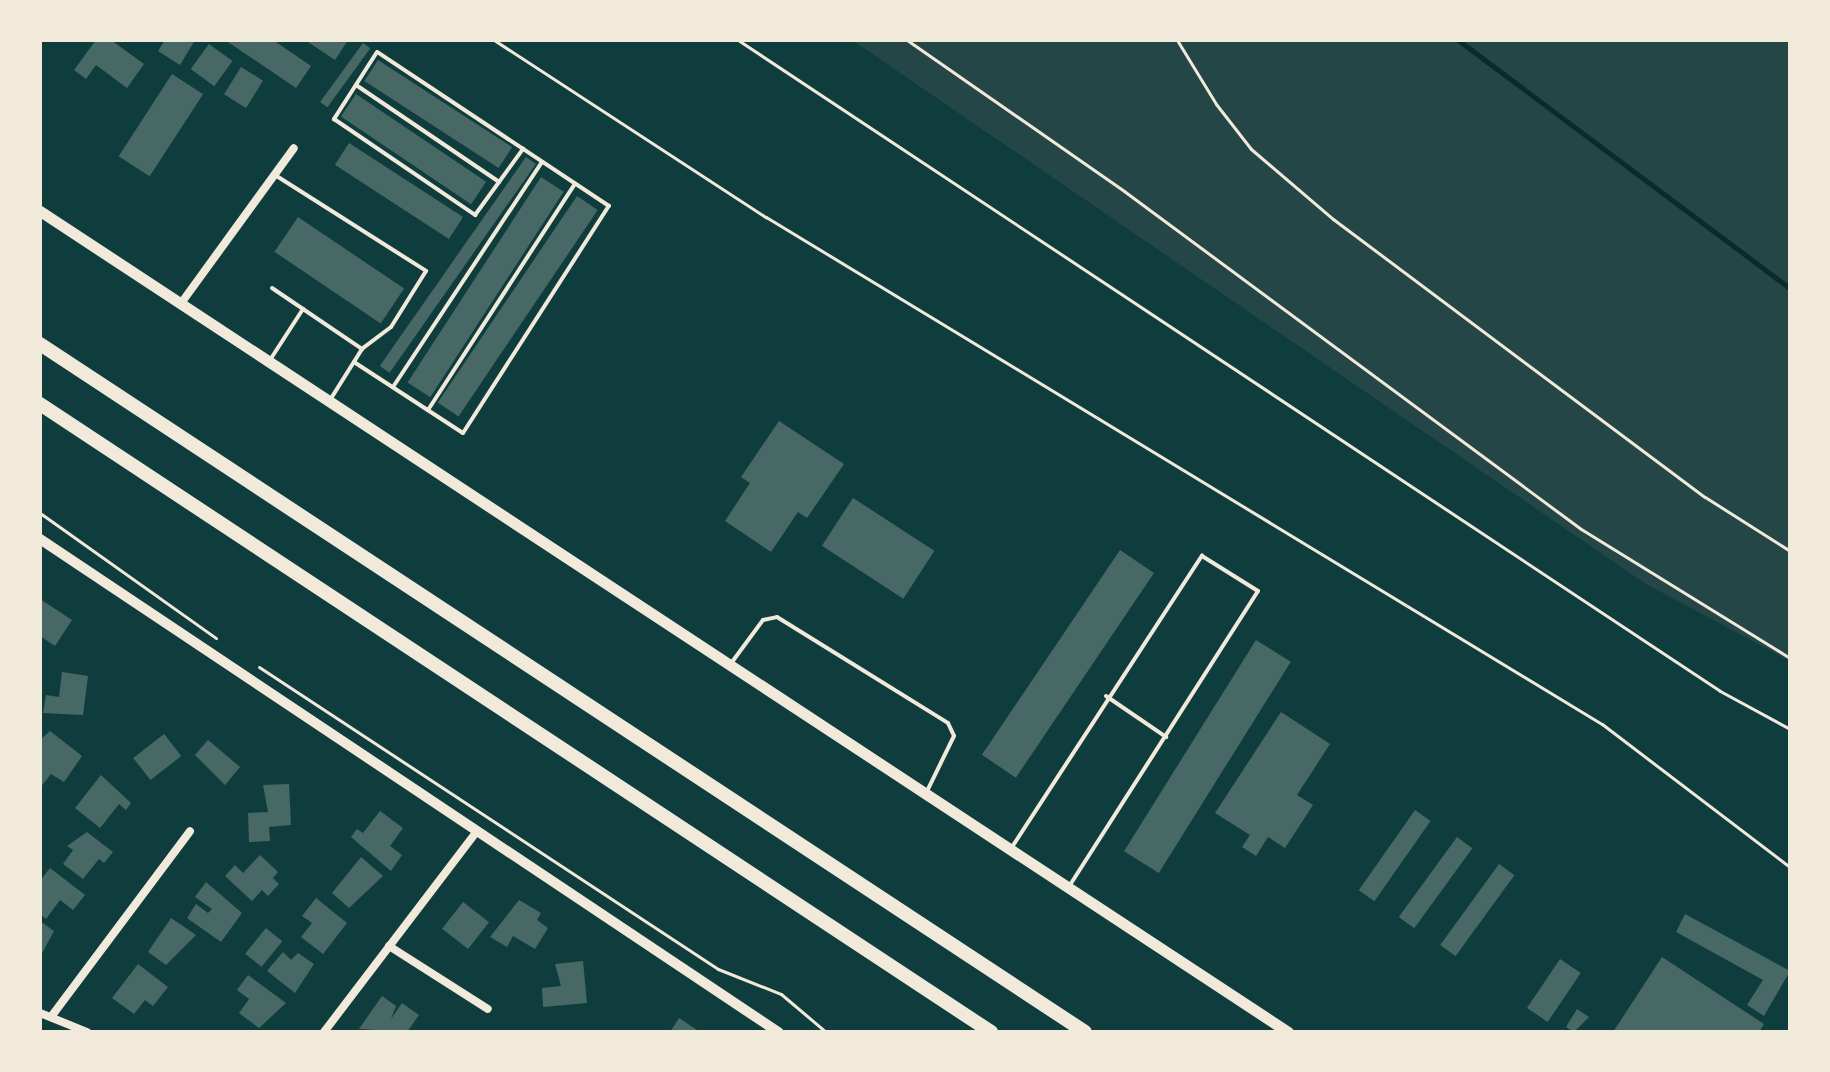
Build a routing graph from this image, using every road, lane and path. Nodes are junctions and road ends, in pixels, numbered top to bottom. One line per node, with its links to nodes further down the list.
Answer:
1 (494, 40): 38 (path)
2 (738, 40): 32 (path)
3 (907, 40): 28 (path)
4 (1177, 40): 26 (path)
5 (356, 85): 7 (lane); 10 (lane); 10 (lane)
6 (294, 148): 9 (street)
7 (523, 149): 8 (lane); 10 (lane)
8 (542, 162): 11 (lane); 20 (lane)
9 (274, 175): 14 (street); 17 (lane)
10 (499, 182)
11 (575, 184): 23 (lane); 23 (lane)
12 (40, 211): 14 (main road)
13 (272, 288): 15 (lane)
14 (182, 302): 18 (main road)
15 (303, 309): 17 (lane); 18 (lane)
16 (40, 344): 50 (highway)
17 (362, 349): 19 (lane)
18 (270, 360): 21 (main road)
19 (354, 362): 20 (lane); 21 (lane)
20 (393, 387): 23 (lane)
21 (330, 400): 29 (main road)
22 (40, 404): 49 (highway)
23 (428, 410)
24 (40, 513): 27 (path)
25 (40, 539): 36 (street)
26 (1790, 551)
27 (221, 642)
28 (1790, 658)
29 (731, 664): 34 (main road); 34 (lane)
30 (257, 665): 48 (path)
31 (1106, 696): 33 (lane); 33 (lane); 37 (lane)
32 (1790, 729)
33 (1166, 737): 39 (lane)
34 (926, 793): 37 (main road)
35 (190, 831): 43 (street)
36 (475, 834): 40 (street); 44 (street)
37 (1011, 849): 39 (main road)
38 (1790, 867)
39 (1069, 887): 51 (main road)
40 (389, 946): 41 (street); 46 (street)
41 (488, 1009)
42 (40, 1013): 43 (street)
43 (51, 1017): 45 (street)
44 (762, 1028): 47 (street)
45 (87, 1032)
46 (324, 1032)
47 (778, 1032)
48 (826, 1032)
49 (991, 1032)
50 (1085, 1032)
51 (1288, 1032)

